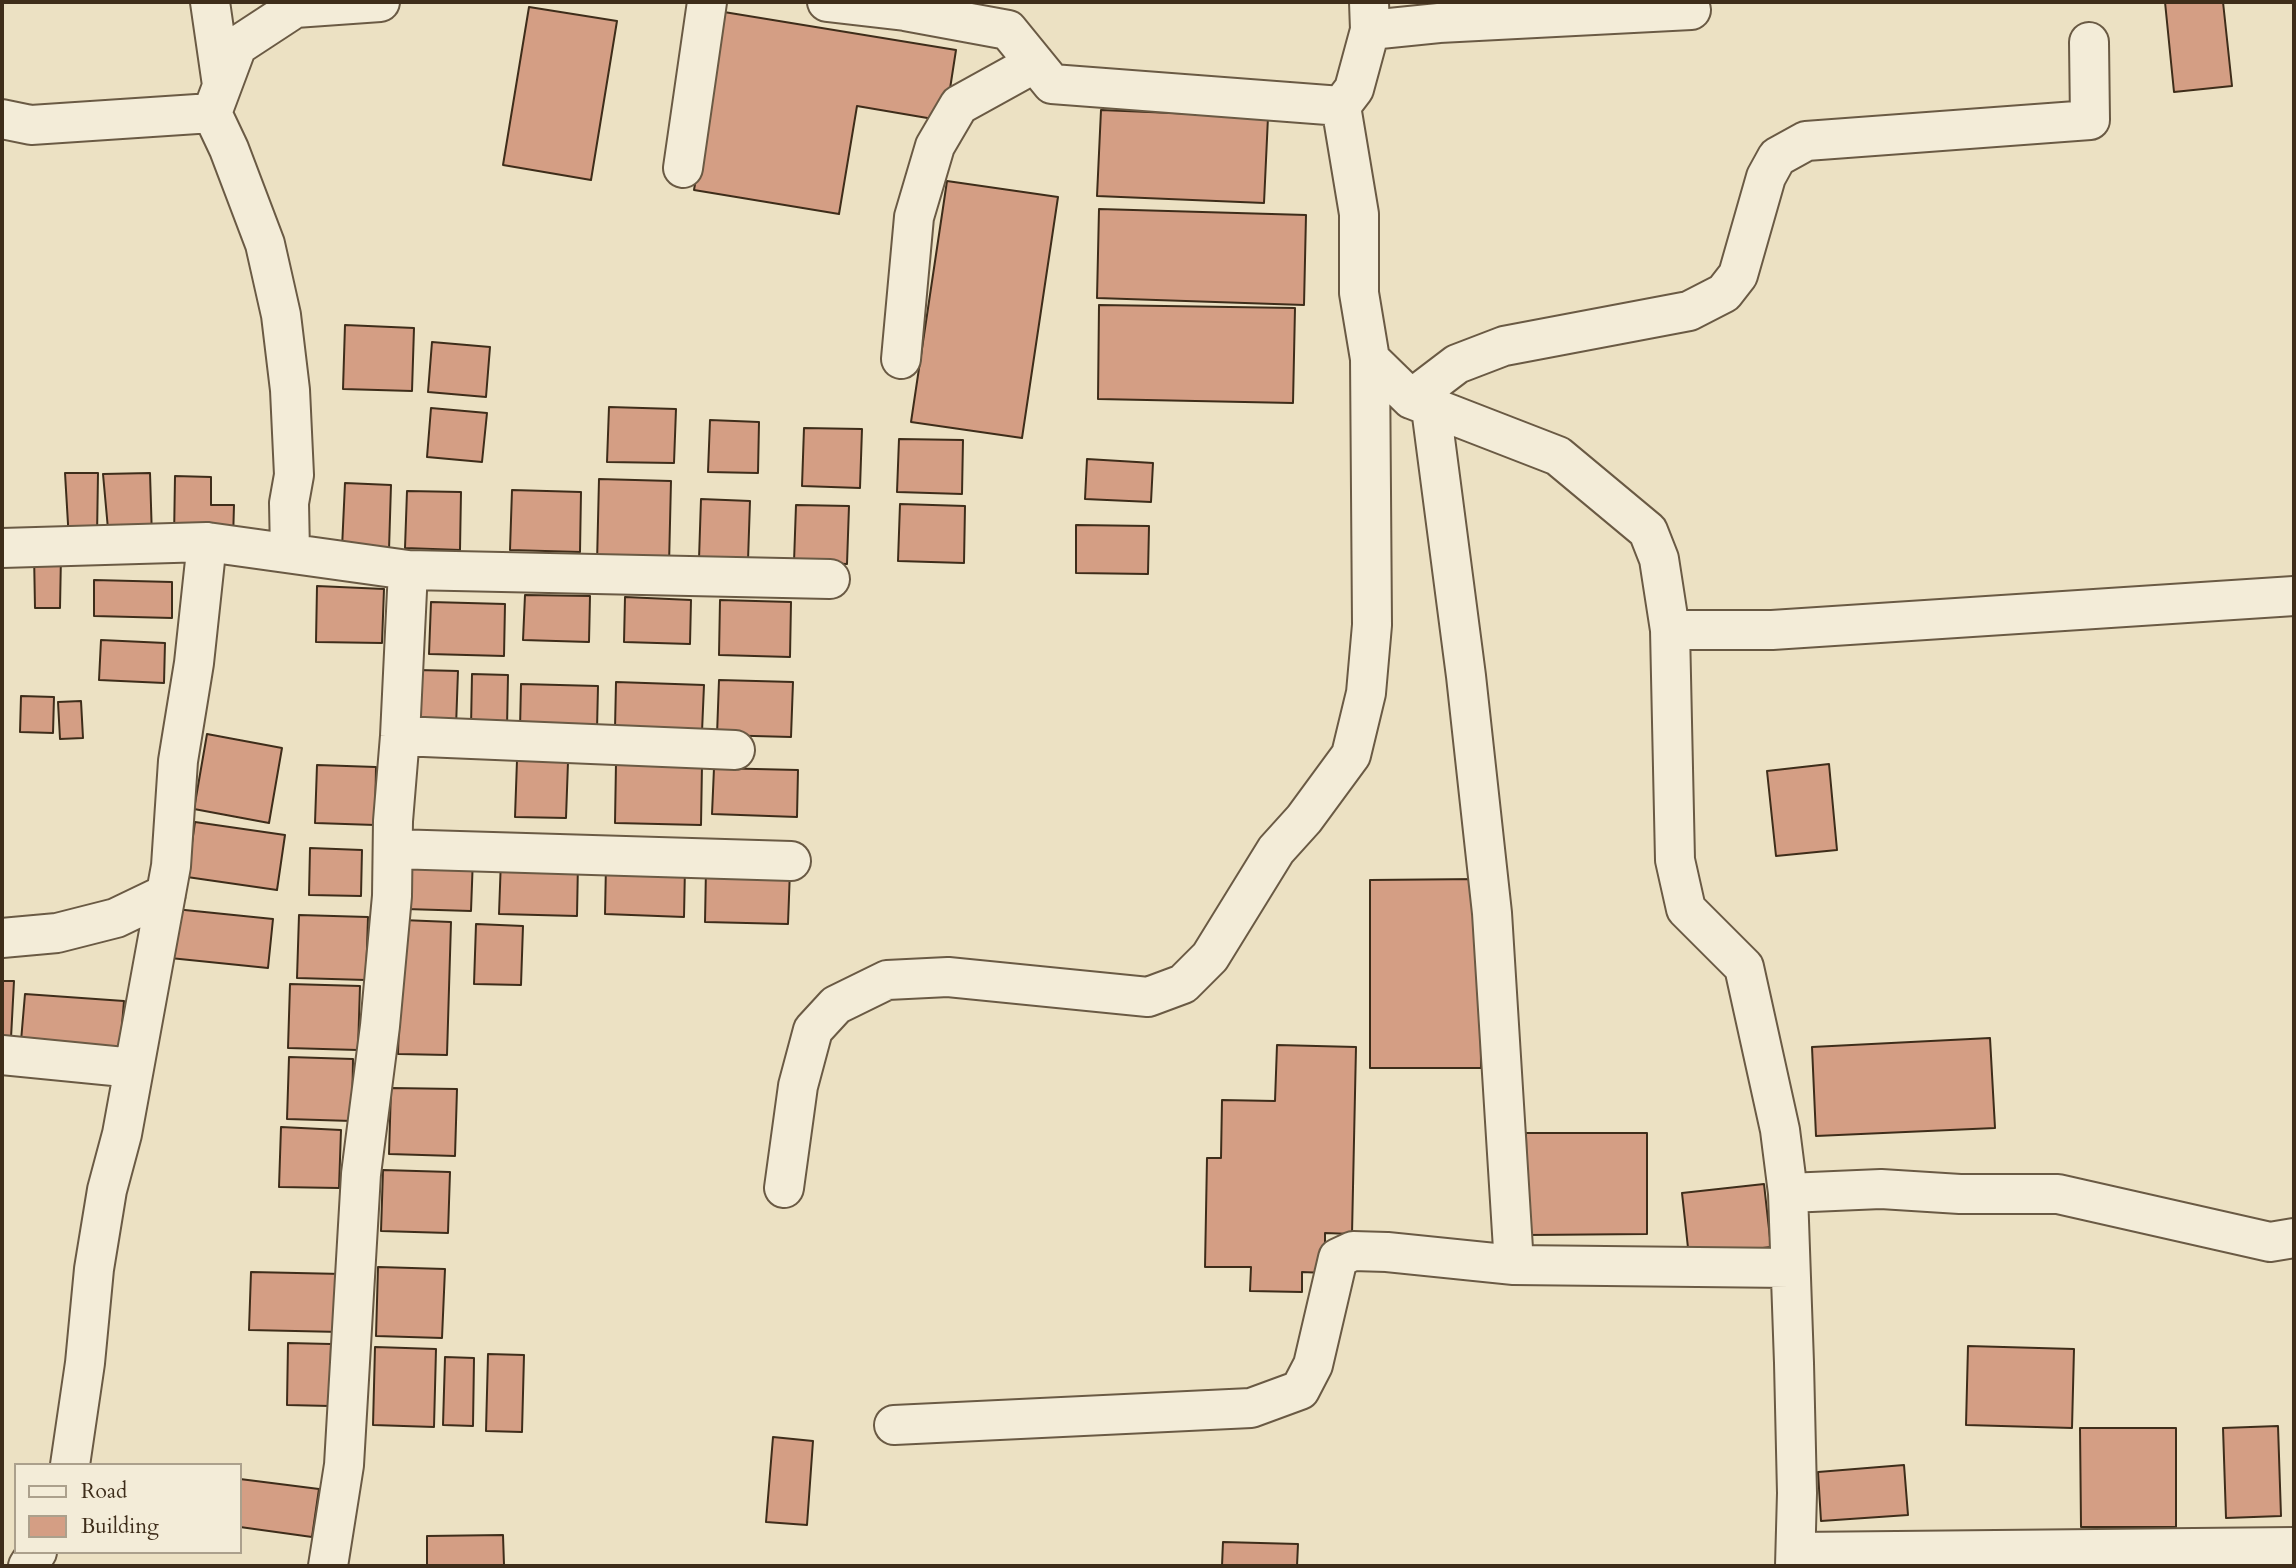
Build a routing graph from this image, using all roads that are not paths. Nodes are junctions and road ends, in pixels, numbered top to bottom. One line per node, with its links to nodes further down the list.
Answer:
1 (210, 2): 9 (street)
2 (380, 2): 9 (street)
3 (707, 2): 12 (street)
4 (827, 2): 8 (street)
5 (1691, 10): 6 (street)
6 (1369, 16): 10 (street)
7 (2089, 42): 15 (street)
8 (1035, 63): 10 (street); 13 (street)
9 (217, 100): 11 (street); 18 (street)
10 (1341, 106): 14 (street)
11 (2, 119)
12 (683, 168)
13 (901, 359)
14 (1370, 359): 15 (street); 31 (street)
15 (1421, 403): 22 (street); 34 (street)
16 (207, 542): 17 (street); 18 (street); 27 (street)
17 (2, 548)
18 (290, 552): 19 (street)
19 (408, 570): 20 (street); 23 (street)
20 (830, 579)
21 (2294, 596): 22 (street)
22 (1670, 630): 32 (street)
23 (400, 736): 24 (street); 25 (street)
24 (734, 750)
25 (393, 849): 26 (street); 40 (street)
26 (791, 861)
27 (166, 894): 28 (street); 30 (street)
28 (2, 938)
29 (2, 1055): 30 (street)
30 (134, 1068): 37 (street)
31 (784, 1188)
32 (1788, 1193): 33 (street); 35 (street)
33 (2294, 1238)
34 (1514, 1265): 35 (street); 36 (street)
35 (1789, 1268): 39 (street)
36 (894, 1424)
37 (70, 1463)
38 (2294, 1547): 39 (street)
39 (1796, 1559)
40 (328, 1566)

